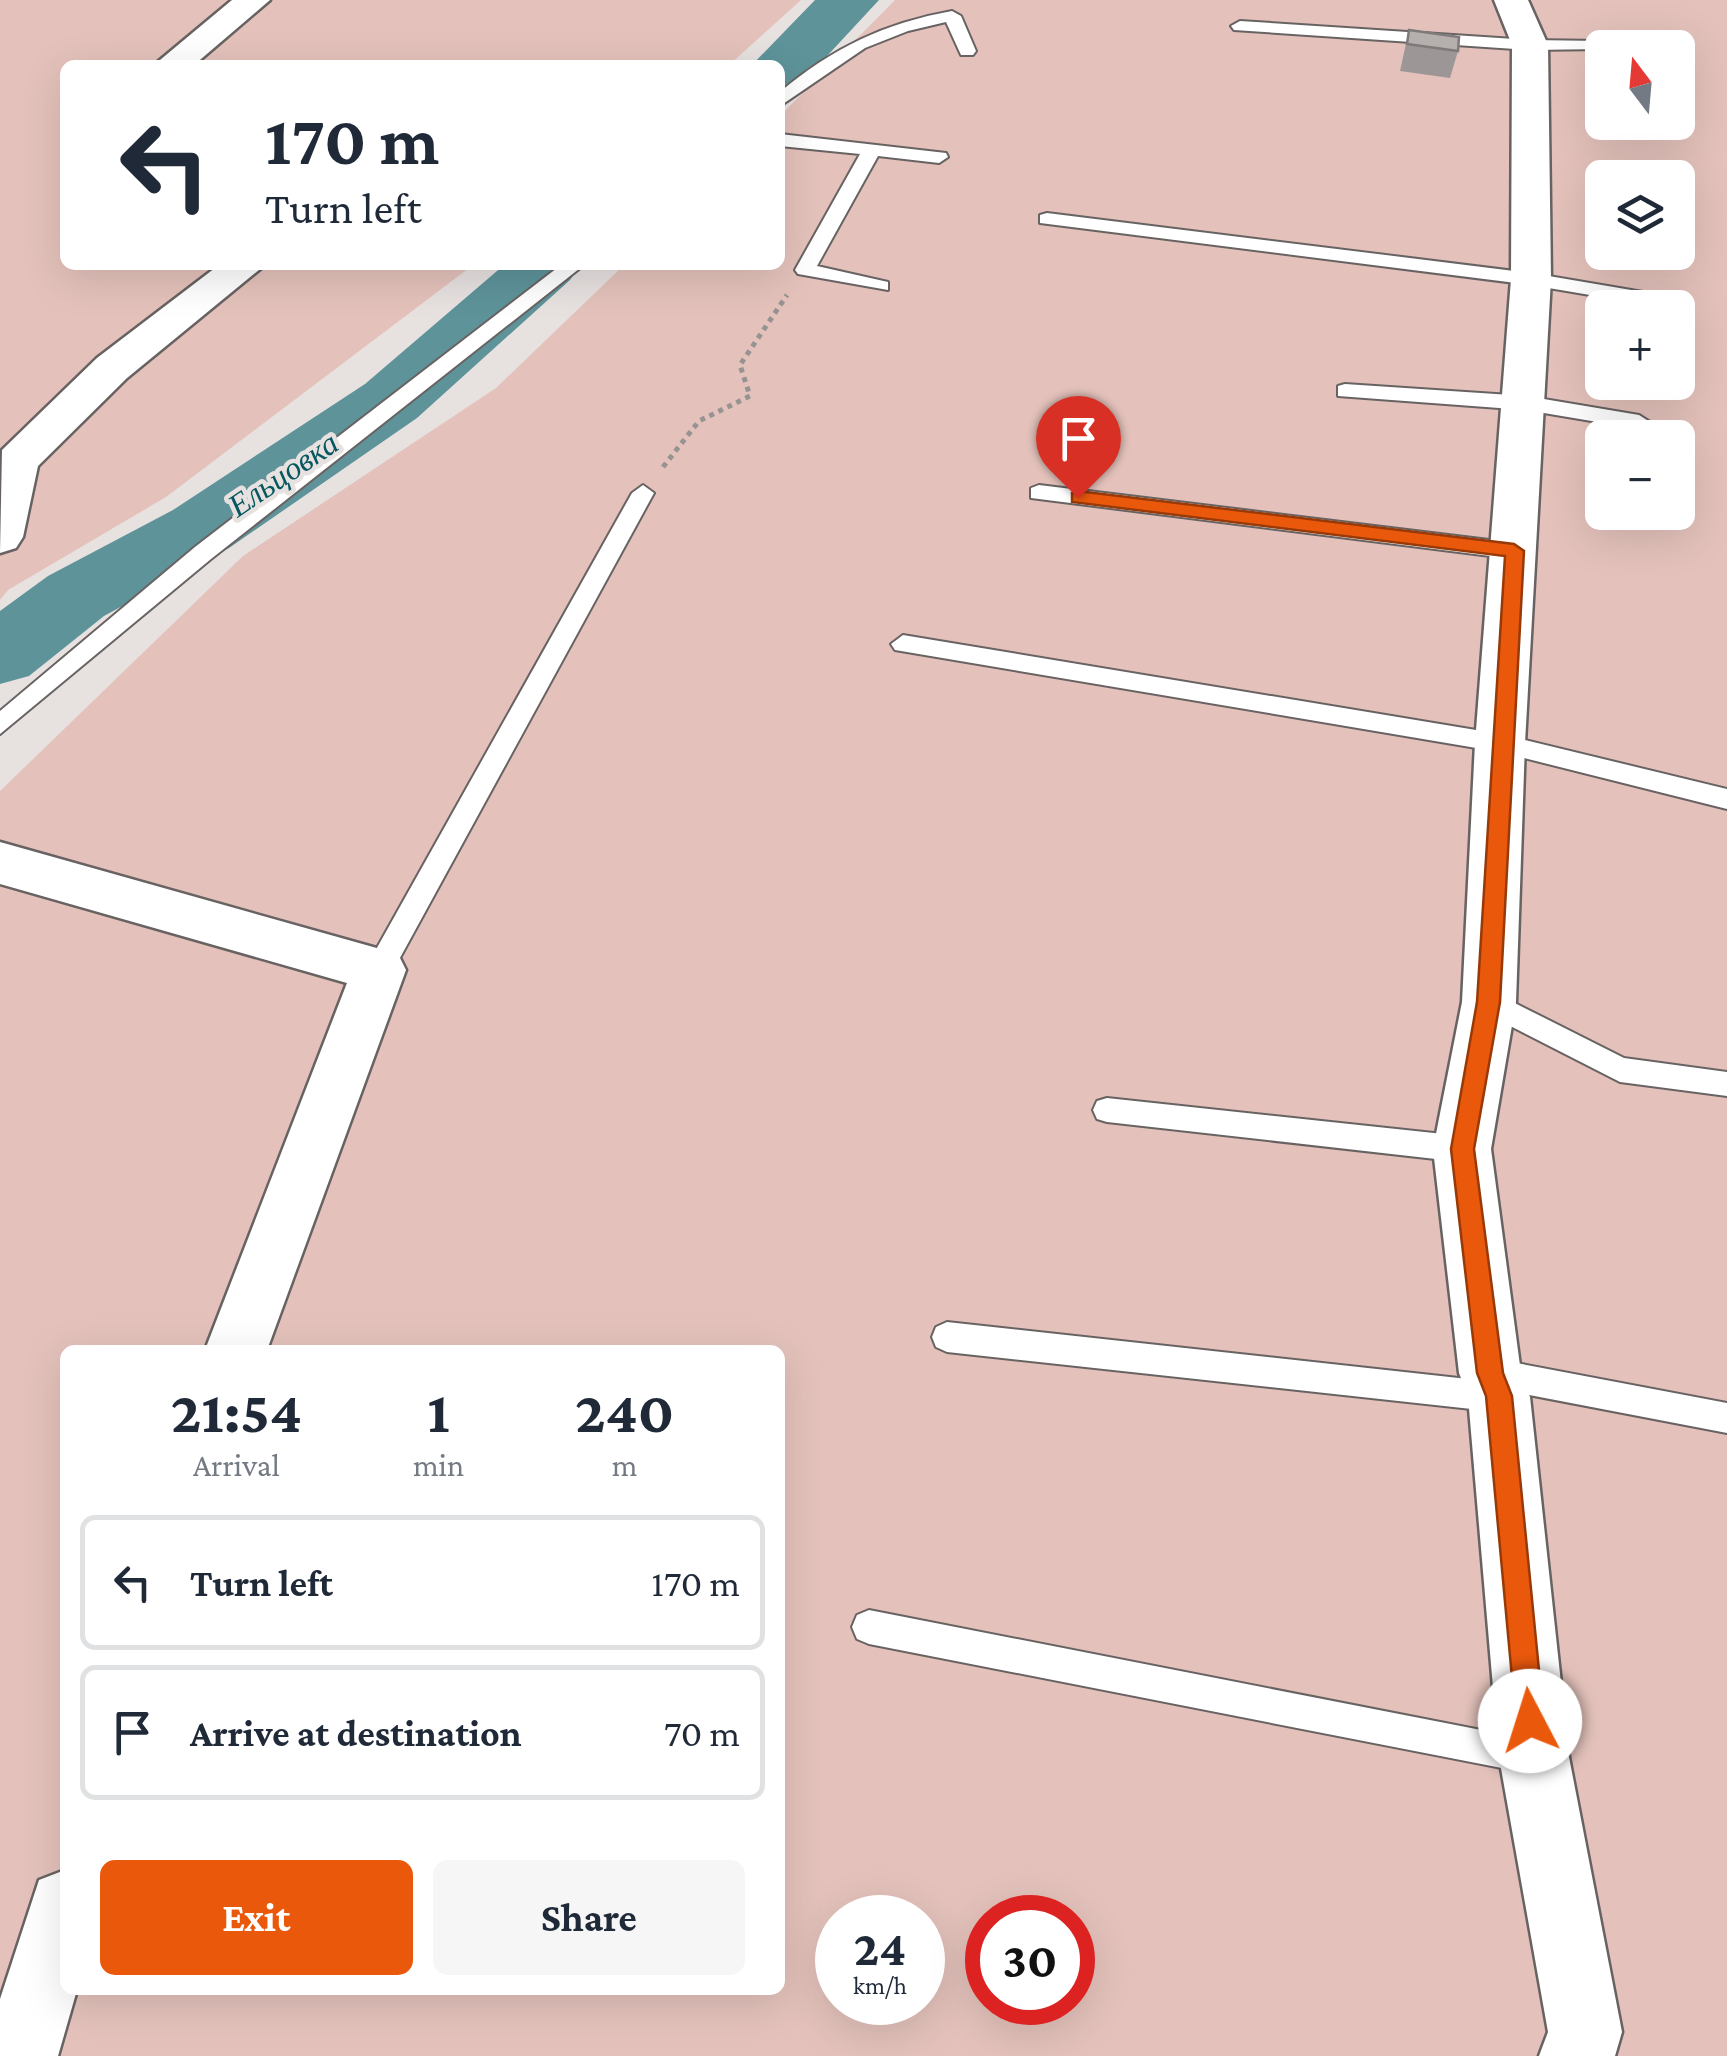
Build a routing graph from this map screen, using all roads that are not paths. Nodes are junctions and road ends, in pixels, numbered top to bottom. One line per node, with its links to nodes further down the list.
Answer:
1 (252, 0): 6 (street)
2 (1520, 23): 3 (lane); 4 (lane); 14 (street)
3 (1240, 26)
4 (1585, 33)
5 (967, 50): 7 (lane)
6 (178, 60)
7 (785, 97)
8 (785, 141): 9 (lane)
9 (871, 150): 10 (lane); 15 (lane)
10 (939, 157)
11 (1048, 218): 14 (lane)
12 (239, 270): 22 (street)
13 (568, 270): 25 (lane)
14 (1531, 278): 16 (lane); 18 (street)
15 (881, 286)
16 (1598, 290)
17 (1345, 391): 18 (lane)
18 (1526, 402): 19 (lane); 23 (street)
19 (1628, 420)
20 (643, 492): 29 (lane)
21 (1039, 493): 23 (lane)
22 (0, 537)
23 (1514, 551): 26 (street)
24 (903, 644): 26 (lane)
25 (0, 726)
26 (1500, 742): 27 (lane); 30 (street)
27 (1727, 799)
28 (0, 862): 29 (street)
29 (379, 970): 35 (street)
30 (1489, 1002): 31 (lane); 33 (street)
31 (1727, 1084)
32 (1107, 1110): 33 (lane)
33 (1462, 1149): 36 (street)
34 (947, 1336): 36 (lane)
35 (238, 1345)
36 (1494, 1385): 37 (lane); 39 (street)
37 (1727, 1418)
38 (869, 1627): 39 (lane)
39 (1534, 1757): 42 (street)
40 (60, 1923): 41 (street)
41 (20, 2056)
42 (1577, 2056)

